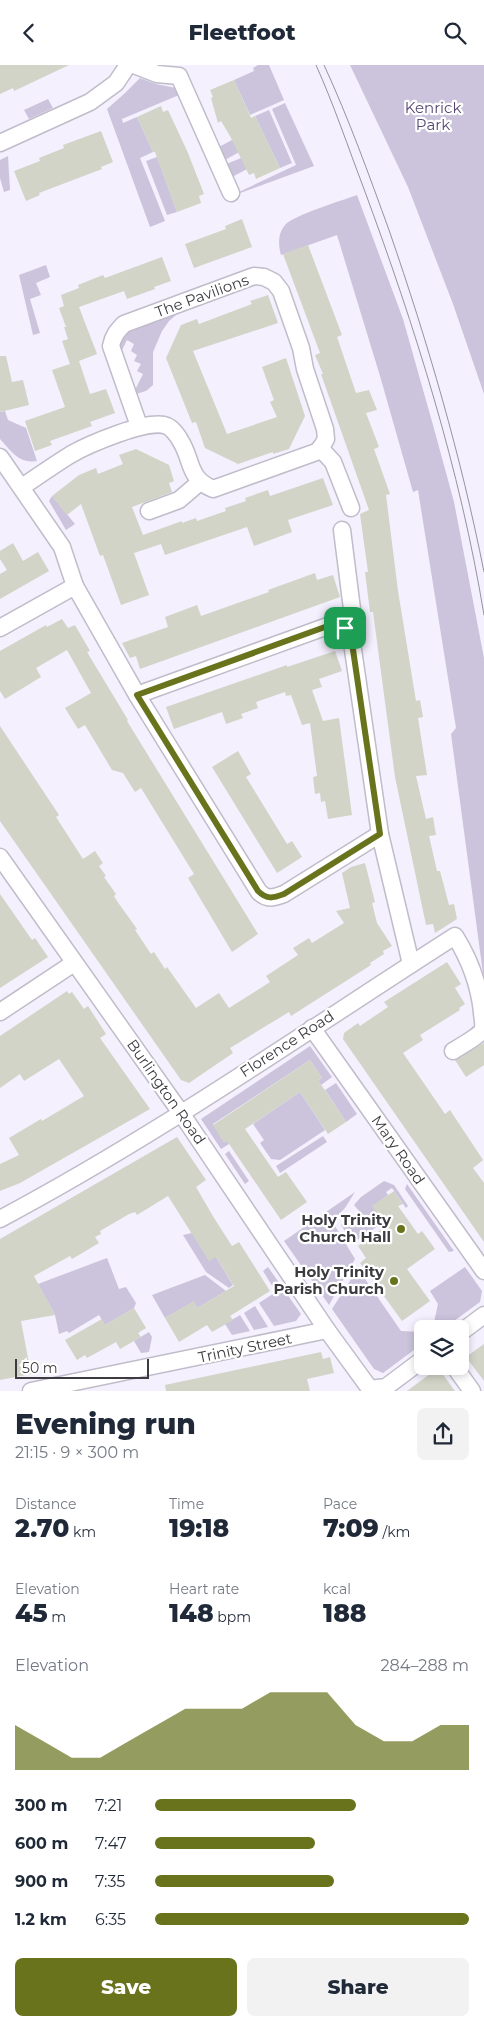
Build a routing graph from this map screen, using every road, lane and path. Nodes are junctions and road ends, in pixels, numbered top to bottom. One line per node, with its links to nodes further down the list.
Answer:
1 (128, 65): 3 (street)
2 (134, 65): 4 (street)
3 (0, 143)
4 (231, 193)
5 (139, 426): 6 (street, The Pavilions); 8 (street); 9 (street)
6 (320, 448): 8 (street); 10 (street)
7 (0, 457): 9 (street)
8 (200, 482): 11 (street)
9 (22, 487): 13 (street)
10 (351, 508)
11 (150, 511)
12 (342, 530): 15 (street)
13 (75, 586): 14 (street); 16 (street)
14 (0, 628)
15 (345, 628): 16 (street); 17 (street)
16 (137, 695): 17 (street)
17 (380, 834): 20 (street)
18 (0, 857): 19 (street, Burlington Road)
19 (74, 963): 21 (street); 24 (street, Burlington Road)
20 (411, 964): 22 (street, Florence Road); 23 (street, Florence Road)
21 (0, 1012)
22 (312, 1028): 24 (street, Florence Road); 26 (street, Mary Road)
23 (453, 1051)
24 (181, 1113): 25 (street, Florence Road); 29 (street, Burlington Road)
25 (0, 1219)
26 (484, 1271)
27 (484, 1315): 28 (street)
28 (469, 1326)
29 (327, 1330): 30 (street); 32 (street, Trinity Street)
30 (414, 1366)
31 (460, 1375): 33 (street)
32 (31, 1391)
33 (472, 1391)

